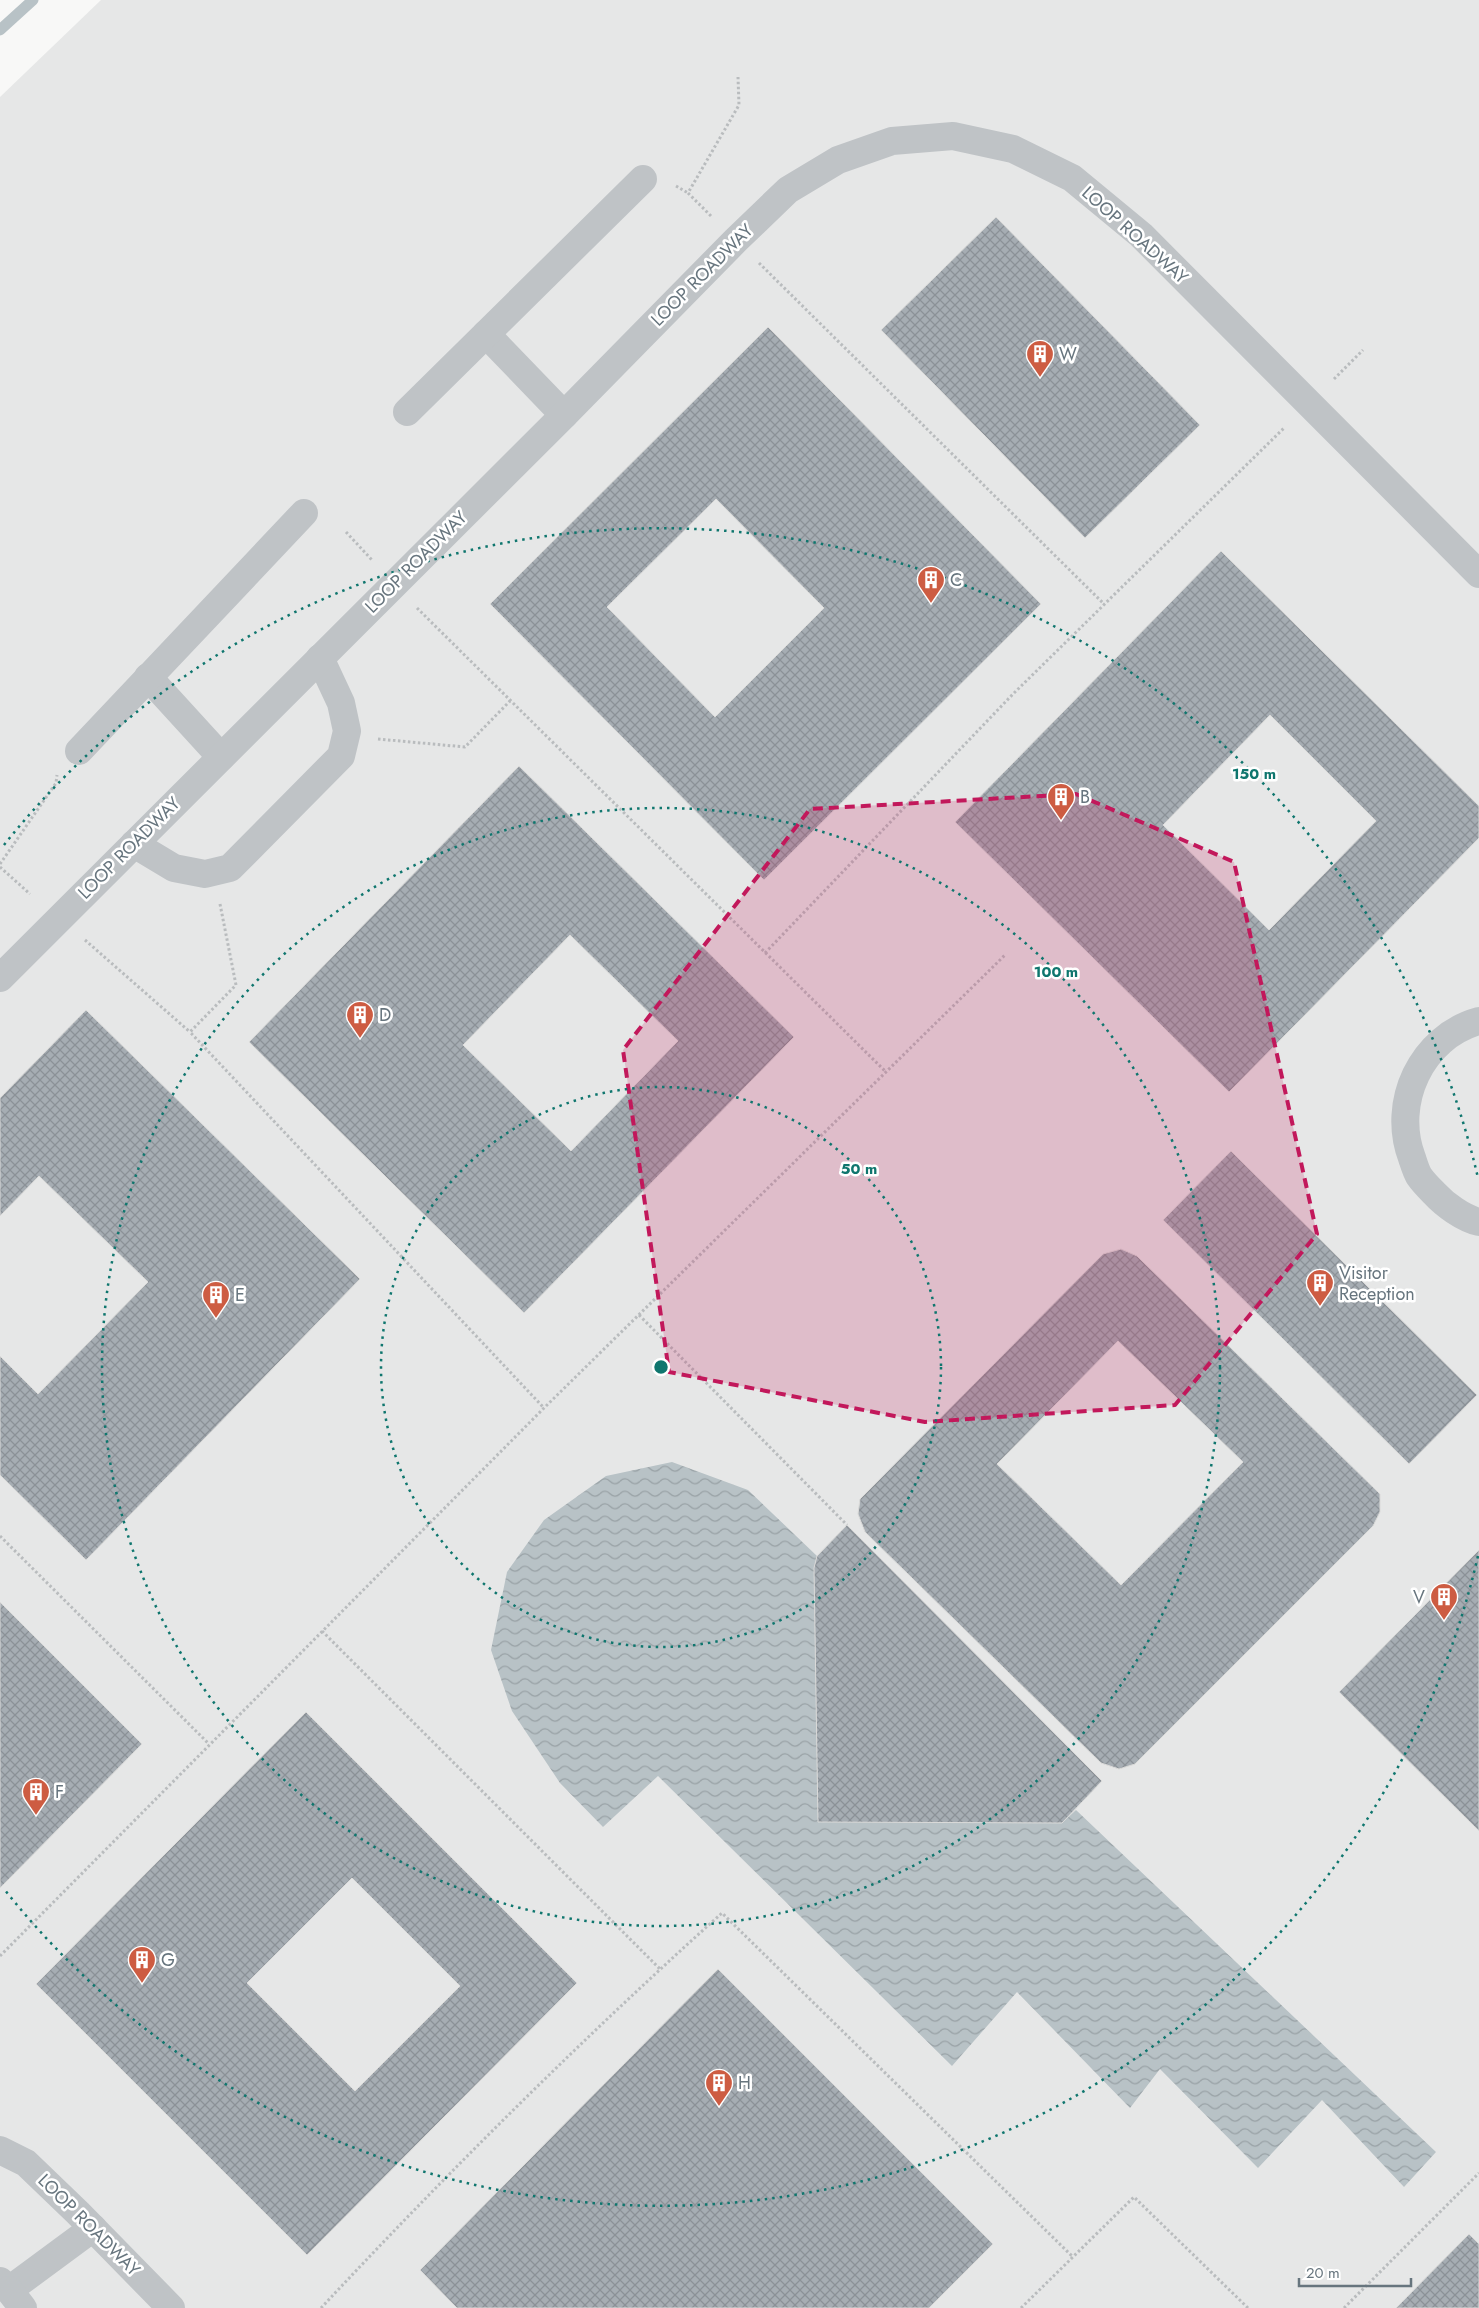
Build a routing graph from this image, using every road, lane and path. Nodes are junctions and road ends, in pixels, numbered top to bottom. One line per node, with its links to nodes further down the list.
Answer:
1 (738, 77): 3 (path)
2 (642, 179): 5 (lane)
3 (711, 216)
4 (755, 259): 16 (path)
5 (486, 334): 8 (lane); 9 (lane)
6 (1363, 350): 7 (path)
7 (1334, 379)
8 (407, 412)
9 (564, 415): 14 (lane, LOOP ROADWAY); 17 (lane, LOOP ROADWAY)
10 (1290, 422): 16 (path)
11 (304, 513): 18 (lane)
12 (346, 532): 13 (path)
13 (372, 561)
14 (1479, 574)
15 (412, 603): 19 (path)
16 (1104, 604): 28 (path)
17 (320, 658): 20 (lane); 21 (lane, LOOP ROADWAY)
18 (148, 677): 21 (lane); 22 (lane)
19 (510, 701): 20 (path); 28 (path)
20 (346, 737): 25 (lane)
21 (221, 757): 23 (lane, LOOP ROADWAY)
22 (69, 759): 24 (path)
23 (134, 844): 25 (lane); 30 (lane, LOOP ROADWAY)
24 (0, 866): 26 (path)
25 (213, 872): 32 (path)
26 (30, 894)
27 (81, 937): 32 (path)
28 (765, 953): 33 (path)
29 (1005, 955): 33 (path)
30 (0, 978)
31 (1479, 1021): 34 (lane)
32 (190, 1032): 36 (path)
33 (886, 1072): 35 (path)
34 (1479, 1222)
35 (639, 1315): 36 (path); 37 (path)
36 (544, 1408): 39 (path)
37 (846, 1524)
38 (0, 1536): 40 (path)
39 (322, 1631): 40 (path); 42 (path)
40 (210, 1744): 41 (path)
41 (0, 1956)
42 (660, 1968): 46 (path); 49 (path)
43 (0, 2150): 45 (lane, LOOP ROADWAY)
44 (1479, 2172): 52 (path)
45 (93, 2228): 47 (lane); 48 (lane, LOOP ROADWAY)
46 (1073, 2256): 50 (path); 51 (path)
47 (11, 2293)
48 (171, 2308)
49 (321, 2308)
50 (1021, 2308)
51 (1248, 2308)
52 (1344, 2308)

